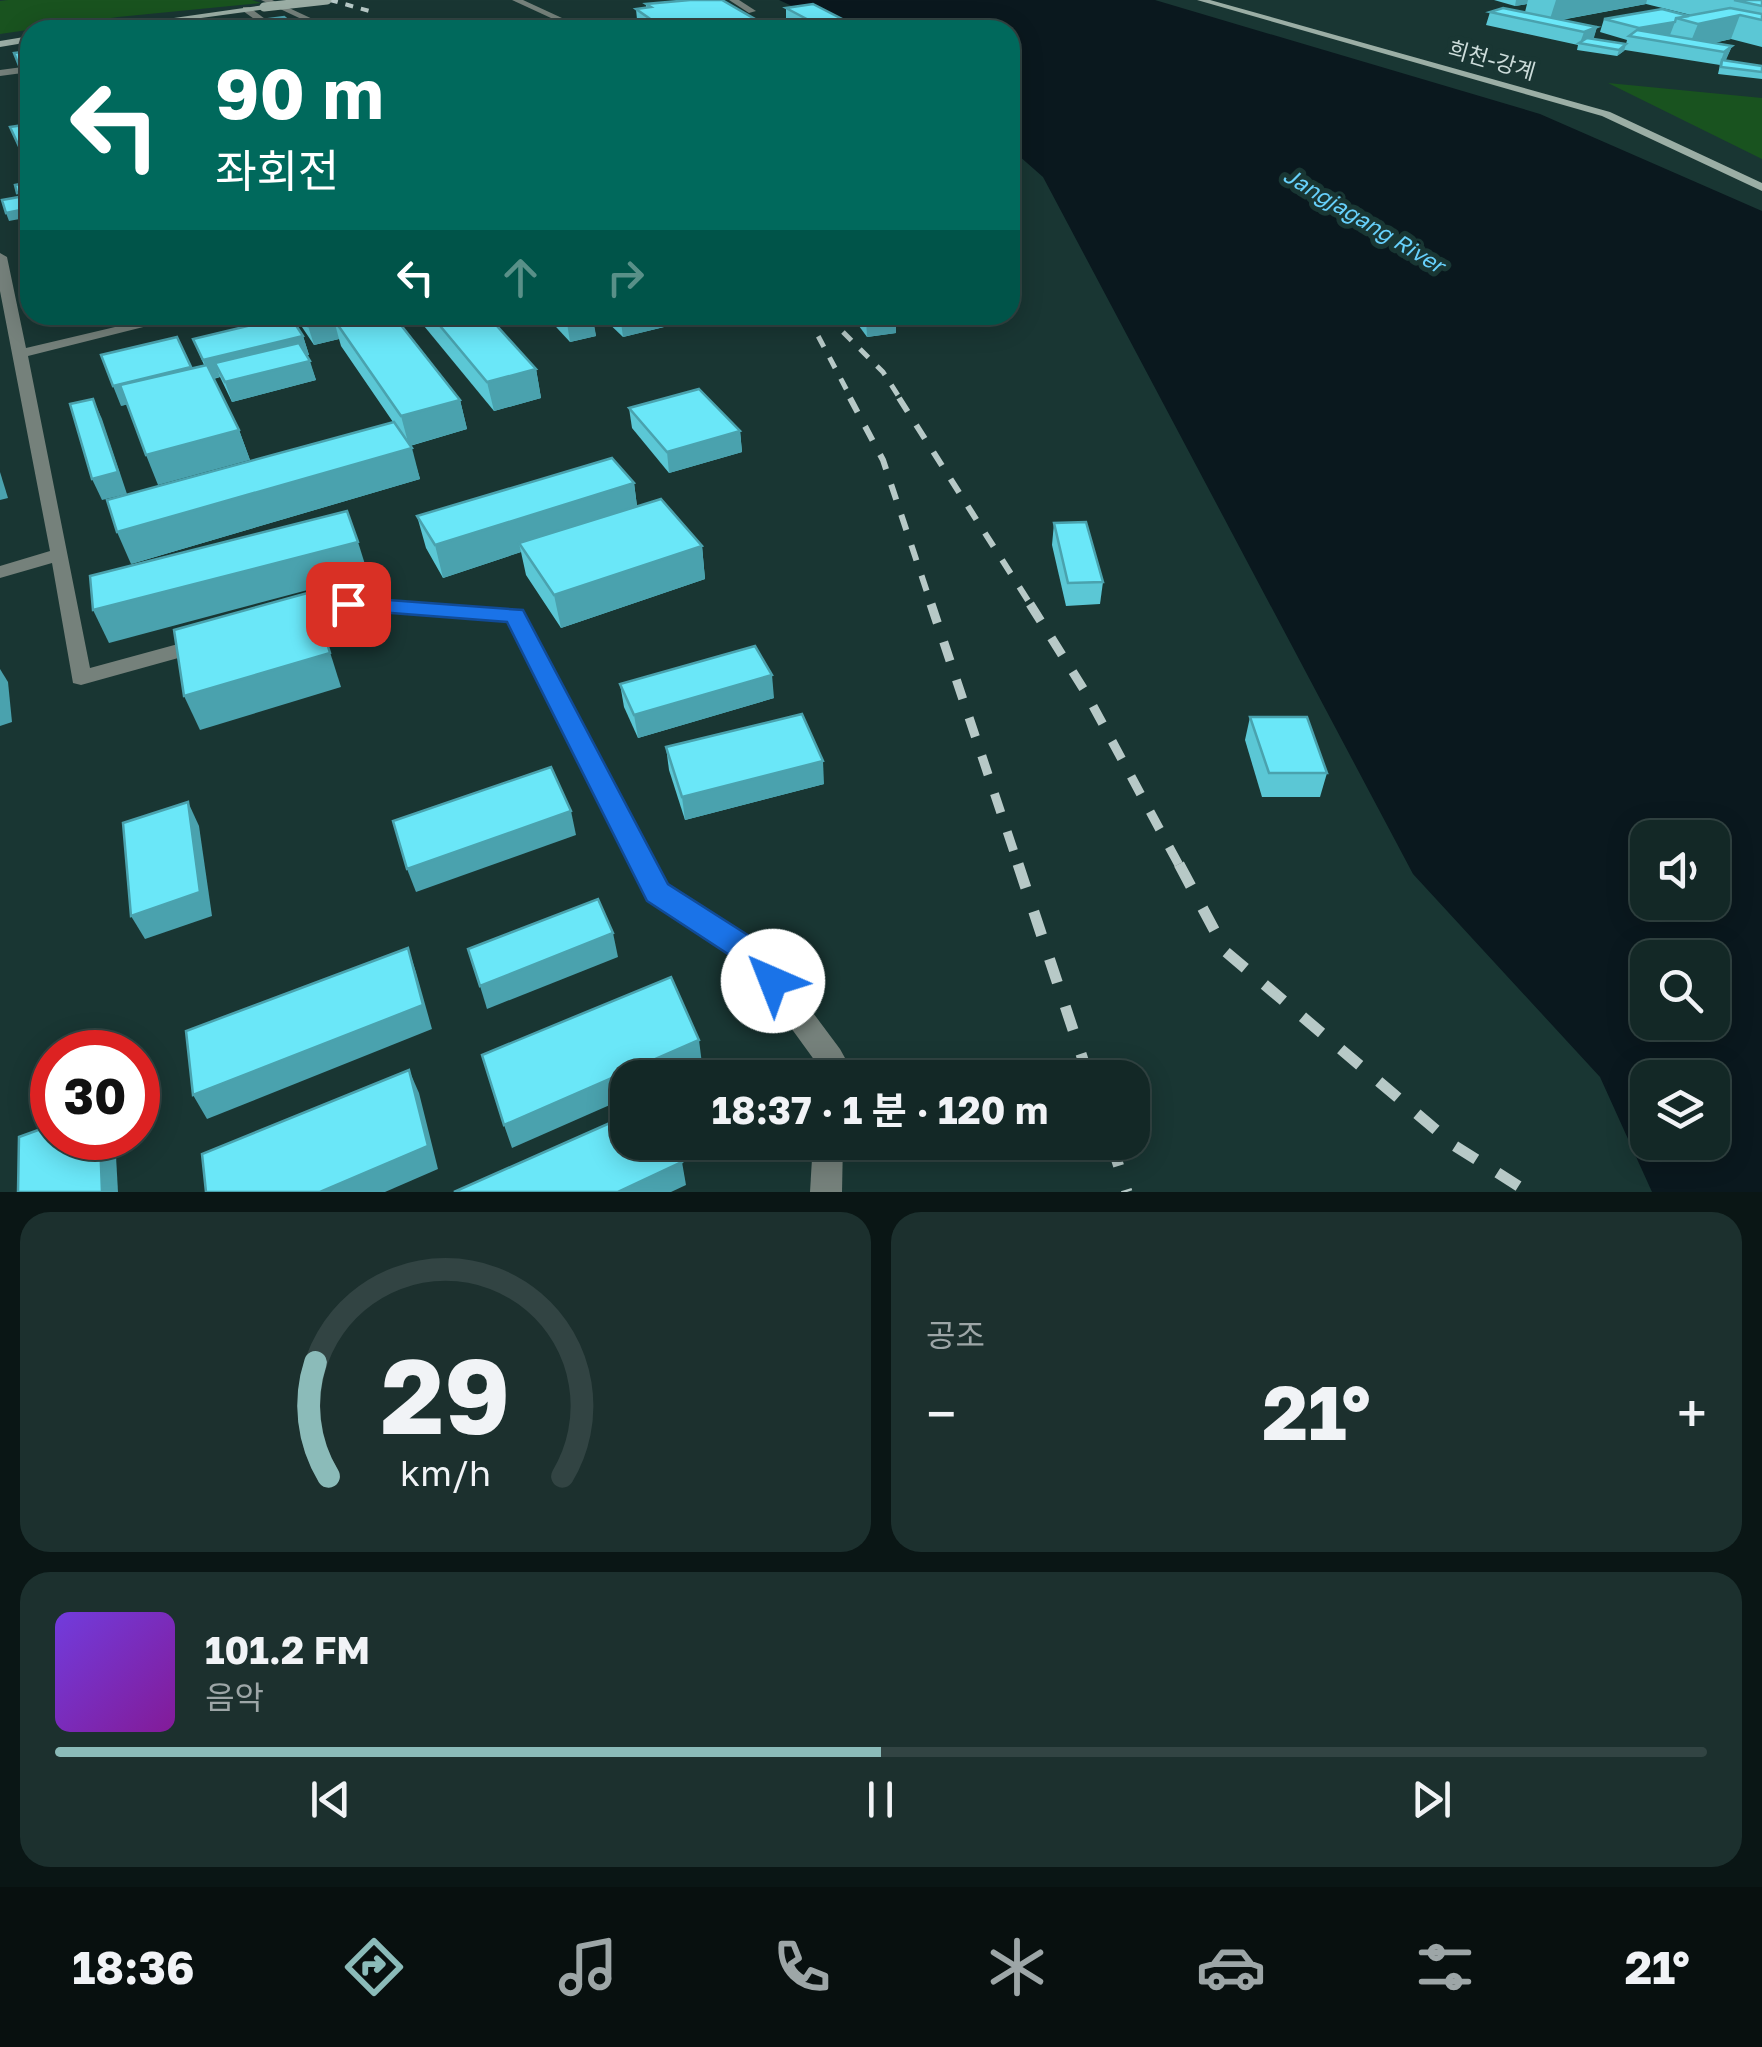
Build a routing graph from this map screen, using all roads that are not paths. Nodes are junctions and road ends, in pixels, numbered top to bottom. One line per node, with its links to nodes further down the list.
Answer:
1 (326, 0): 7 (main road, bridge)
2 (455, 0): 3 (main road)
3 (512, 0): 14 (street)
4 (733, 0): 10 (street)
5 (1201, 0): 15 (main road, 희천-강계)
6 (1398, 0): 8 (street)
7 (265, 4): 9 (main road); 13 (street)
8 (1374, 4)
9 (246, 10): 11 (main road); 12 (street)
10 (752, 11)
11 (170, 20)
12 (261, 20)
13 (306, 20)
14 (560, 20)
15 (1762, 187)
16 (0, 257): 18 (street)
17 (142, 325): 18 (street)
18 (19, 354): 19 (street)
19 (60, 554): 20 (street); 22 (street)
20 (0, 572)
21 (272, 625): 23 (street)
22 (214, 641)
23 (830, 1060)
24 (827, 1160): 25 (street)
25 (826, 1192)

